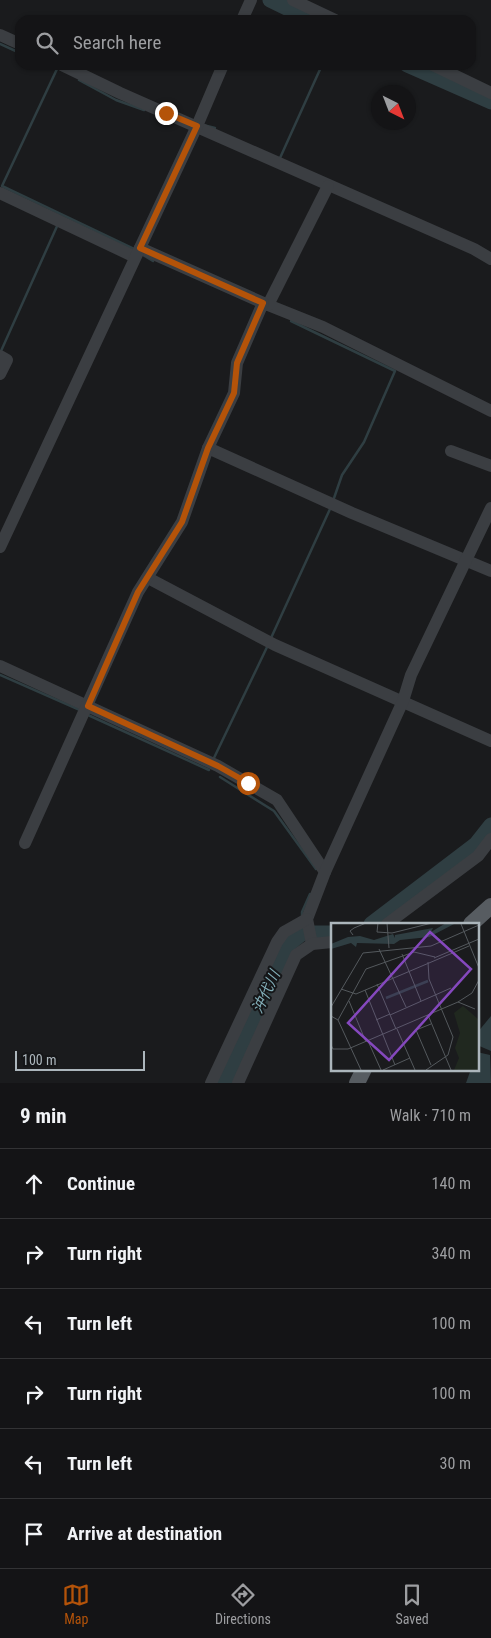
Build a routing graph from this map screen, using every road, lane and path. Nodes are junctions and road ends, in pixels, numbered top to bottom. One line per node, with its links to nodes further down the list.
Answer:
1 (250, 0): 3 (street)
2 (293, 0): 4 (street)
3 (244, 15)
4 (324, 15)
5 (0, 35): 6 (street)
6 (15, 42)
7 (72, 70): 11 (street)
8 (221, 70): 11 (street)
9 (444, 70): 10 (street)
10 (491, 92)
11 (197, 126): 12 (street); 14 (street)
12 (328, 186): 15 (street); 16 (street)
13 (0, 193): 14 (street)
14 (138, 253): 16 (street); 24 (street)
15 (491, 259)
16 (265, 304): 19 (street); 20 (street)
17 (0, 356): 18 (street)
18 (0, 374)
19 (491, 411)
20 (208, 448): 26 (street); 28 (street)
21 (451, 451): 22 (street)
22 (491, 466)
23 (491, 508): 26 (street)
24 (5, 524): 25 (street)
25 (0, 547)
26 (468, 560): 27 (street); 30 (street)
27 (491, 572)
28 (148, 578): 30 (street); 31 (street)
29 (0, 666): 31 (street)
30 (403, 701): 32 (street); 35 (street)
31 (88, 706): 34 (street); 35 (street)
32 (491, 741)
33 (491, 839): 38 (street)
34 (25, 843)
35 (325, 872): 37 (street)
36 (491, 906): 39 (main road)
37 (307, 918): 41 (street); 43 (street)
38 (388, 923)
39 (472, 923)
40 (331, 942): 41 (street)
41 (312, 944): 44 (street)
42 (364, 1070): 45 (main road)
43 (211, 1083)
44 (238, 1083)
45 (358, 1083)

